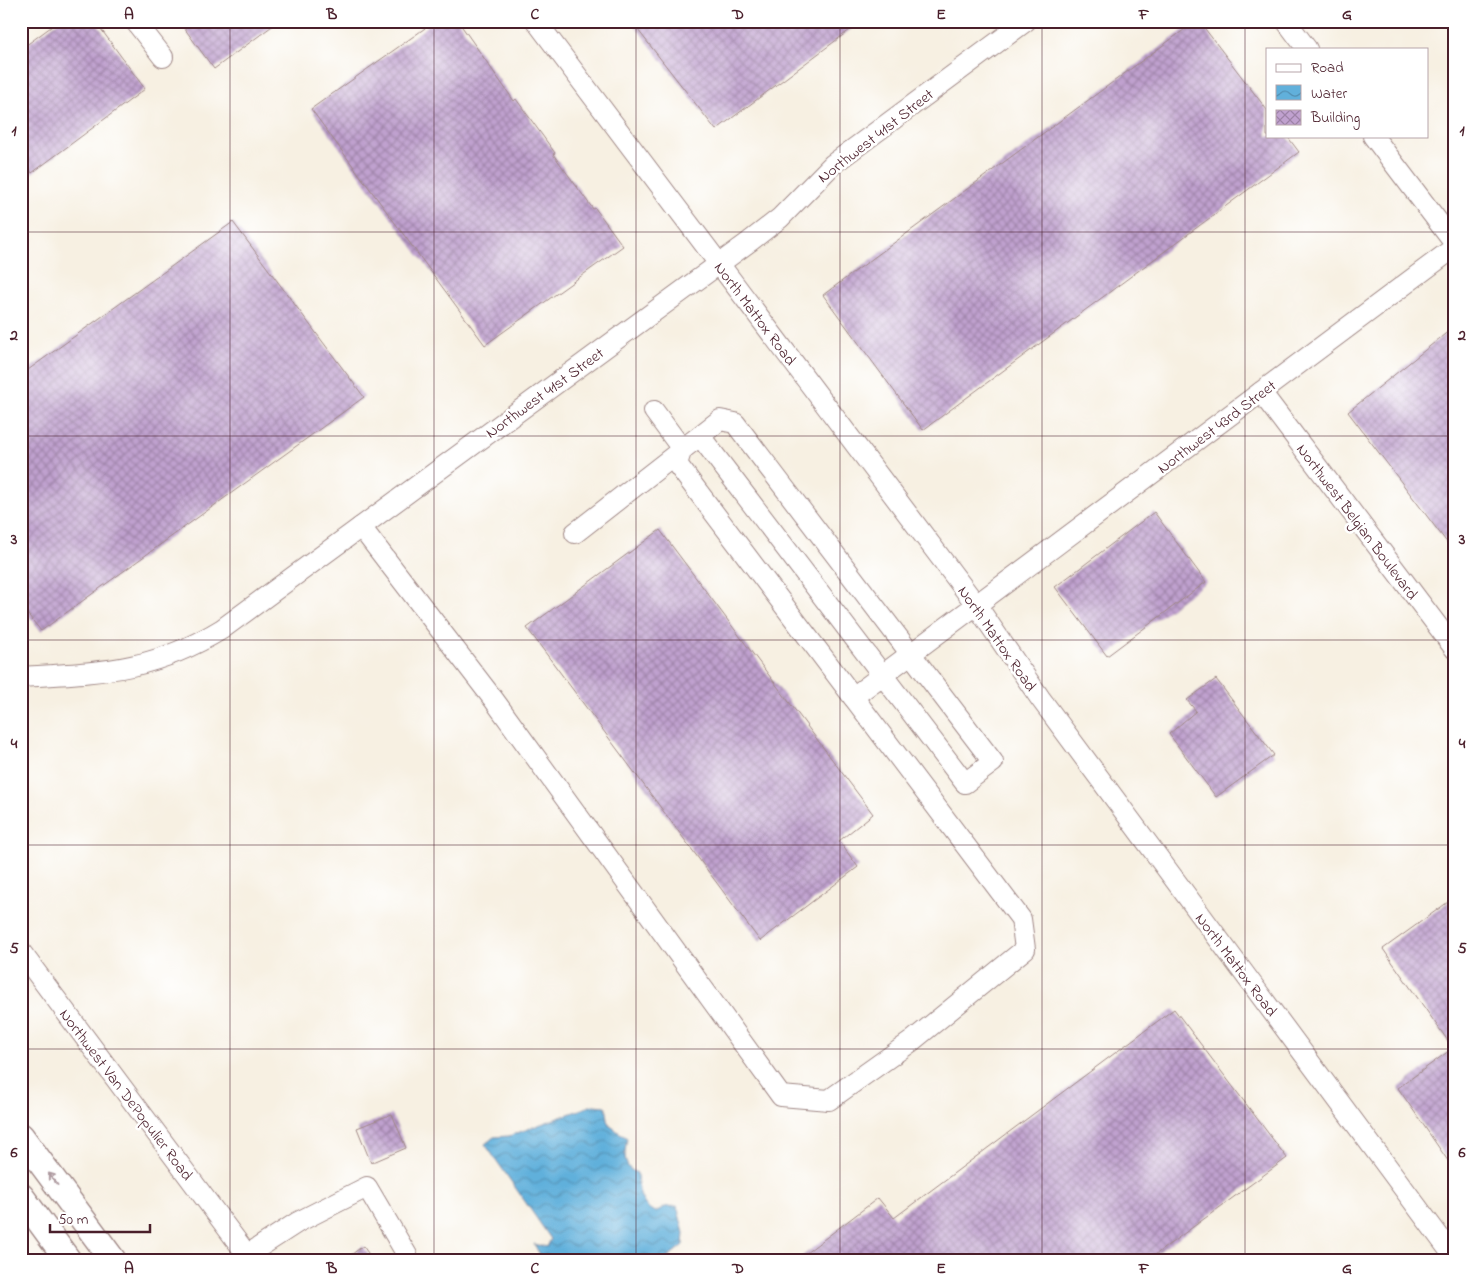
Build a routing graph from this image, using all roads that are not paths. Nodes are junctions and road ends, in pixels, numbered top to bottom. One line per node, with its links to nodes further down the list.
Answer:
1 (135, 21): 6 (street)
2 (536, 21): 9 (street, North Mattox Road)
3 (1026, 21): 9 (street, Northwest 41st Street)
4 (1286, 21): 5 (street)
5 (1306, 48)
6 (163, 58)
7 (1374, 138): 8 (street)
8 (1455, 246): 10 (street, Northwest 43rd Street)
9 (718, 263): 14 (street, Northwest 41st Street); 16 (street, North Mattox Road)
10 (1261, 392): 16 (street, Northwest 43rd Street); 17 (street, Northwest Belgian Boulevard)
11 (654, 411): 13 (street)
12 (700, 436): 13 (street); 18 (street); 19 (street)
13 (682, 449): 15 (street); 21 (street)
14 (361, 527): 20 (street, Northwest 41st Street); 21 (street)
15 (575, 532)
16 (977, 606): 18 (street, Northwest 43rd Street); 26 (street, North Mattox Road)
17 (1455, 649)
18 (911, 655): 19 (street, Northwest 43rd Street); 19 (street)
19 (883, 676): 21 (street, Northwest 43rd Street)
20 (21, 677)
21 (854, 697)
22 (21, 952): 25 (street, Northwest Van DePopulier Road)
23 (21, 1136): 28 (main road, one-way to 23)
24 (21, 1196): 27 (main road)
25 (249, 1257): 29 (street)
26 (1455, 1258)
27 (68, 1260)
28 (113, 1260)
29 (402, 1260)

